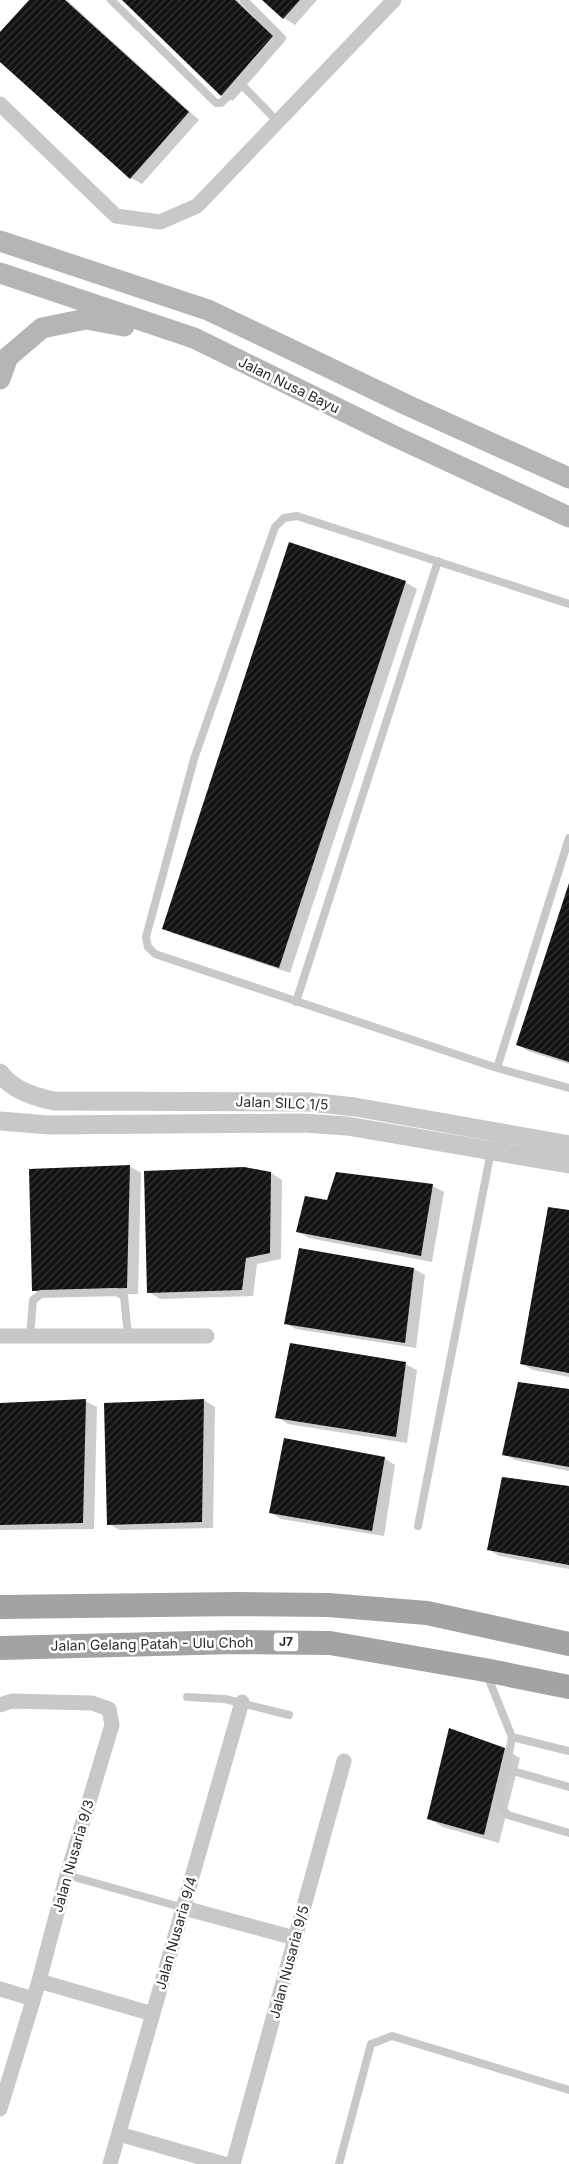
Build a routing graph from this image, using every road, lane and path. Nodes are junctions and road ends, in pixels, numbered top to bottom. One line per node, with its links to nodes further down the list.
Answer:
1 (111, 0): 4 (lane)
2 (244, 0): 4 (lane)
3 (394, 0): 6 (street)
4 (241, 84): 6 (lane)
5 (0, 104): 6 (street)
6 (278, 122)
7 (1, 241): 11 (main road)
8 (0, 273): 9 (main road, Jalan Nusa Bayu)
9 (194, 338): 10 (main road); 12 (main road, Jalan Nusa Bayu)
10 (0, 379)
11 (569, 478)
12 (569, 517)
13 (438, 560): 14 (lane); 16 (lane); 16 (lane)
14 (569, 604)
15 (569, 838): 17 (lane)
16 (296, 1002): 17 (lane)
17 (497, 1068): 19 (lane)
18 (0, 1073): 21 (street, Jalan SILC 1/5)
19 (569, 1088)
20 (0, 1121): 22 (street, Jalan SILC 1/5)
21 (569, 1145)
22 (491, 1151): 23 (street, Jalan SILC 1/5); 28 (lane)
23 (569, 1164)
24 (0, 1336): 25 (street)
25 (30, 1336): 26 (street); 26 (lane)
26 (128, 1336): 27 (street)
27 (207, 1336)
28 (418, 1526)
29 (0, 1607): 30 (main road)
30 (569, 1644)
31 (0, 1648): 32 (main road, Jalan Gelang Patah - Ulu Choh / J7)
32 (485, 1670): 33 (main road, Jalan Gelang Patah - Ulu Choh / J7); 38 (lane)
33 (569, 1687)
34 (187, 1697): 35 (lane)
35 (242, 1702): 37 (lane); 45 (street, Jalan Nusaria 9/4)
36 (0, 1705): 44 (street, Jalan Nusaria 9/3)
37 (289, 1715)
38 (512, 1737): 39 (lane); 41 (lane)
39 (569, 1751)
40 (344, 1760): 46 (street, Jalan Nusaria 9/5)
41 (506, 1769): 42 (lane); 43 (lane)
42 (569, 1787)
43 (569, 1833)
44 (67, 1875): 45 (lane); 47 (street, Jalan Nusaria 9/3)
45 (184, 1908): 46 (street); 50 (street, Jalan Nusaria 9/4)
46 (295, 1938): 56 (street, Jalan Nusaria 9/5)
47 (39, 1981): 49 (street, Jalan Nusaria 9/3); 50 (street)
48 (0, 1989): 49 (street)
49 (33, 1998): 52 (street, Jalan Nusaria 9/3)
50 (153, 2014): 53 (street, Jalan Nusaria 9/4)
51 (569, 2090): 57 (lane)
52 (1, 2104)
53 (119, 2134): 54 (street, Jalan Nusaria 9/4); 55 (street)
54 (110, 2164)
55 (224, 2164)
56 (233, 2164)
57 (339, 2164)

